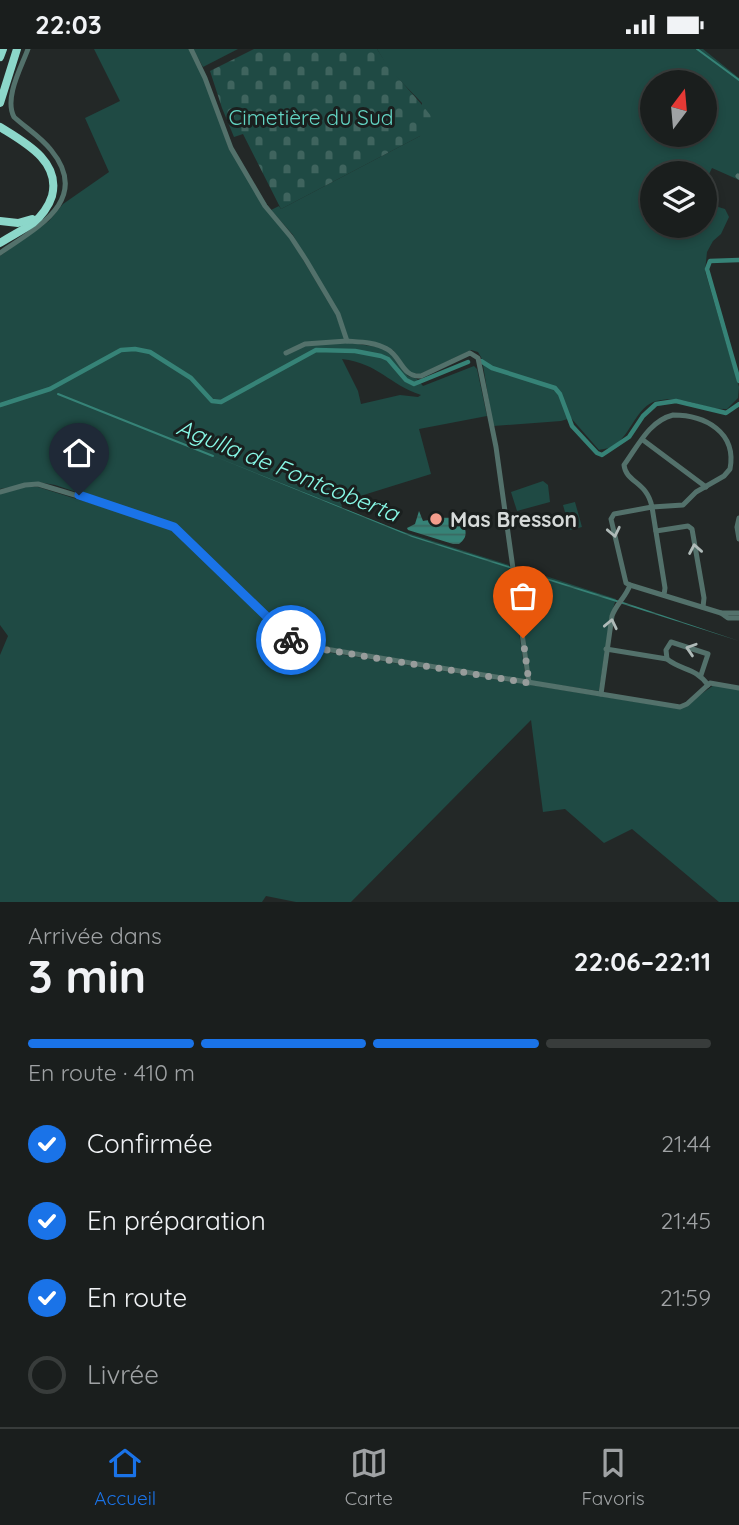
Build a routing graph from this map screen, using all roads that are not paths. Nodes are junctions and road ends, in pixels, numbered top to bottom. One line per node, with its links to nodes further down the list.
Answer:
1 (3, 49): 5 (highway)
2 (14, 49): 6 (highway); 7 (highway)
3 (28, 49): 12 (street)
4 (191, 49): 13 (street)
5 (0, 57)
6 (0, 82)
7 (0, 103)
8 (0, 127): 9 (highway)
9 (43, 212): 10 (highway); 11 (highway)
10 (0, 221)
11 (0, 243)
12 (0, 253)
13 (347, 341): 14 (street); 29 (street)
14 (286, 353)
15 (643, 440): 16 (street); 16 (street); 18 (street)
16 (706, 487): 18 (street)
17 (0, 492): 29 (street)
18 (652, 507): 20 (street); 22 (street, one-way to 22)
19 (739, 518): 21 (street)
20 (656, 531): 23 (street); 24 (street, one-way to 20)
21 (739, 539)
22 (631, 585): 23 (street); 26 (street, one-way to 22)
23 (664, 595): 24 (street)
24 (703, 607): 25 (street)
25 (739, 615)
26 (606, 649): 27 (street); 32 (street)
27 (667, 659): 28 (street); 28 (street, one-way to 27)
28 (701, 675): 30 (street)
29 (529, 683): 32 (street)
30 (708, 685): 31 (street); 32 (street)
31 (739, 688)
32 (601, 694)

